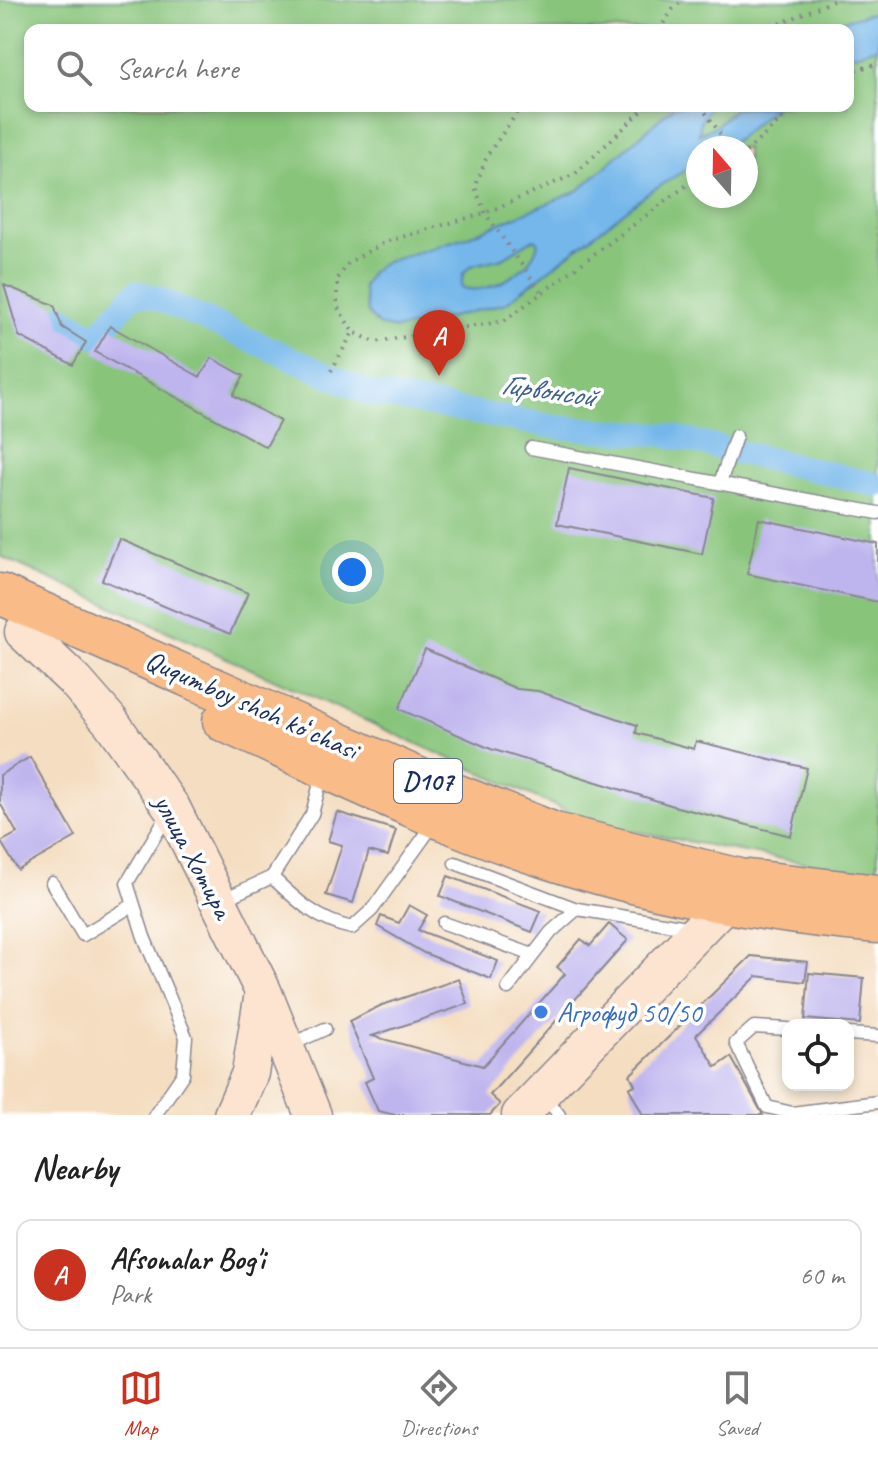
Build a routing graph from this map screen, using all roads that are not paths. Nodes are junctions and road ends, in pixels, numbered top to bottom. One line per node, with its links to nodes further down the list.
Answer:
1 (736, 436): 3 (lane)
2 (531, 448): 3 (lane)
3 (720, 483): 4 (lane)
4 (878, 513)
5 (0, 594): 15 (main road, Ququmboy shoh koʻchasi / D107)
6 (12, 627): 7 (main road, Ququmboy shoh koʻchasi / D107); 8 (main road, улица Хотира)
7 (324, 767): 9 (main road, Ququmboy shoh koʻchasi / D107); 11 (lane)
8 (172, 808): 14 (main road, улица Хотира); 16 (lane)
9 (440, 818): 11 (lane); 15 (main road, Ququmboy shoh koʻchasi / D107)
10 (455, 863): 17 (lane)
11 (272, 877): 14 (lane)
12 (52, 883): 16 (lane)
13 (878, 895): 15 (main road, Ququmboy shoh koʻchasi / D107)
14 (219, 902): 22 (main road, улица Хотира)
15 (721, 904): 17 (lane); 19 (main road, Ququmboy shoh koʻchasi / D107); 29 (main road)
16 (133, 905): 30 (lane)
17 (577, 909): 20 (lane)
18 (444, 923): 20 (lane)
19 (878, 923)
20 (533, 955): 21 (lane)
21 (508, 988)
22 (263, 991): 27 (main road, улица Хотира); 31 (main road)
23 (325, 1029): 27 (lane)
24 (782, 1029): 28 (lane)
25 (854, 1034): 26 (lane)
26 (878, 1036)
27 (285, 1047): 32 (main road, улица Хотира)
28 (878, 1102)
29 (540, 1107)
30 (155, 1115)
31 (232, 1115)
32 (313, 1115)

